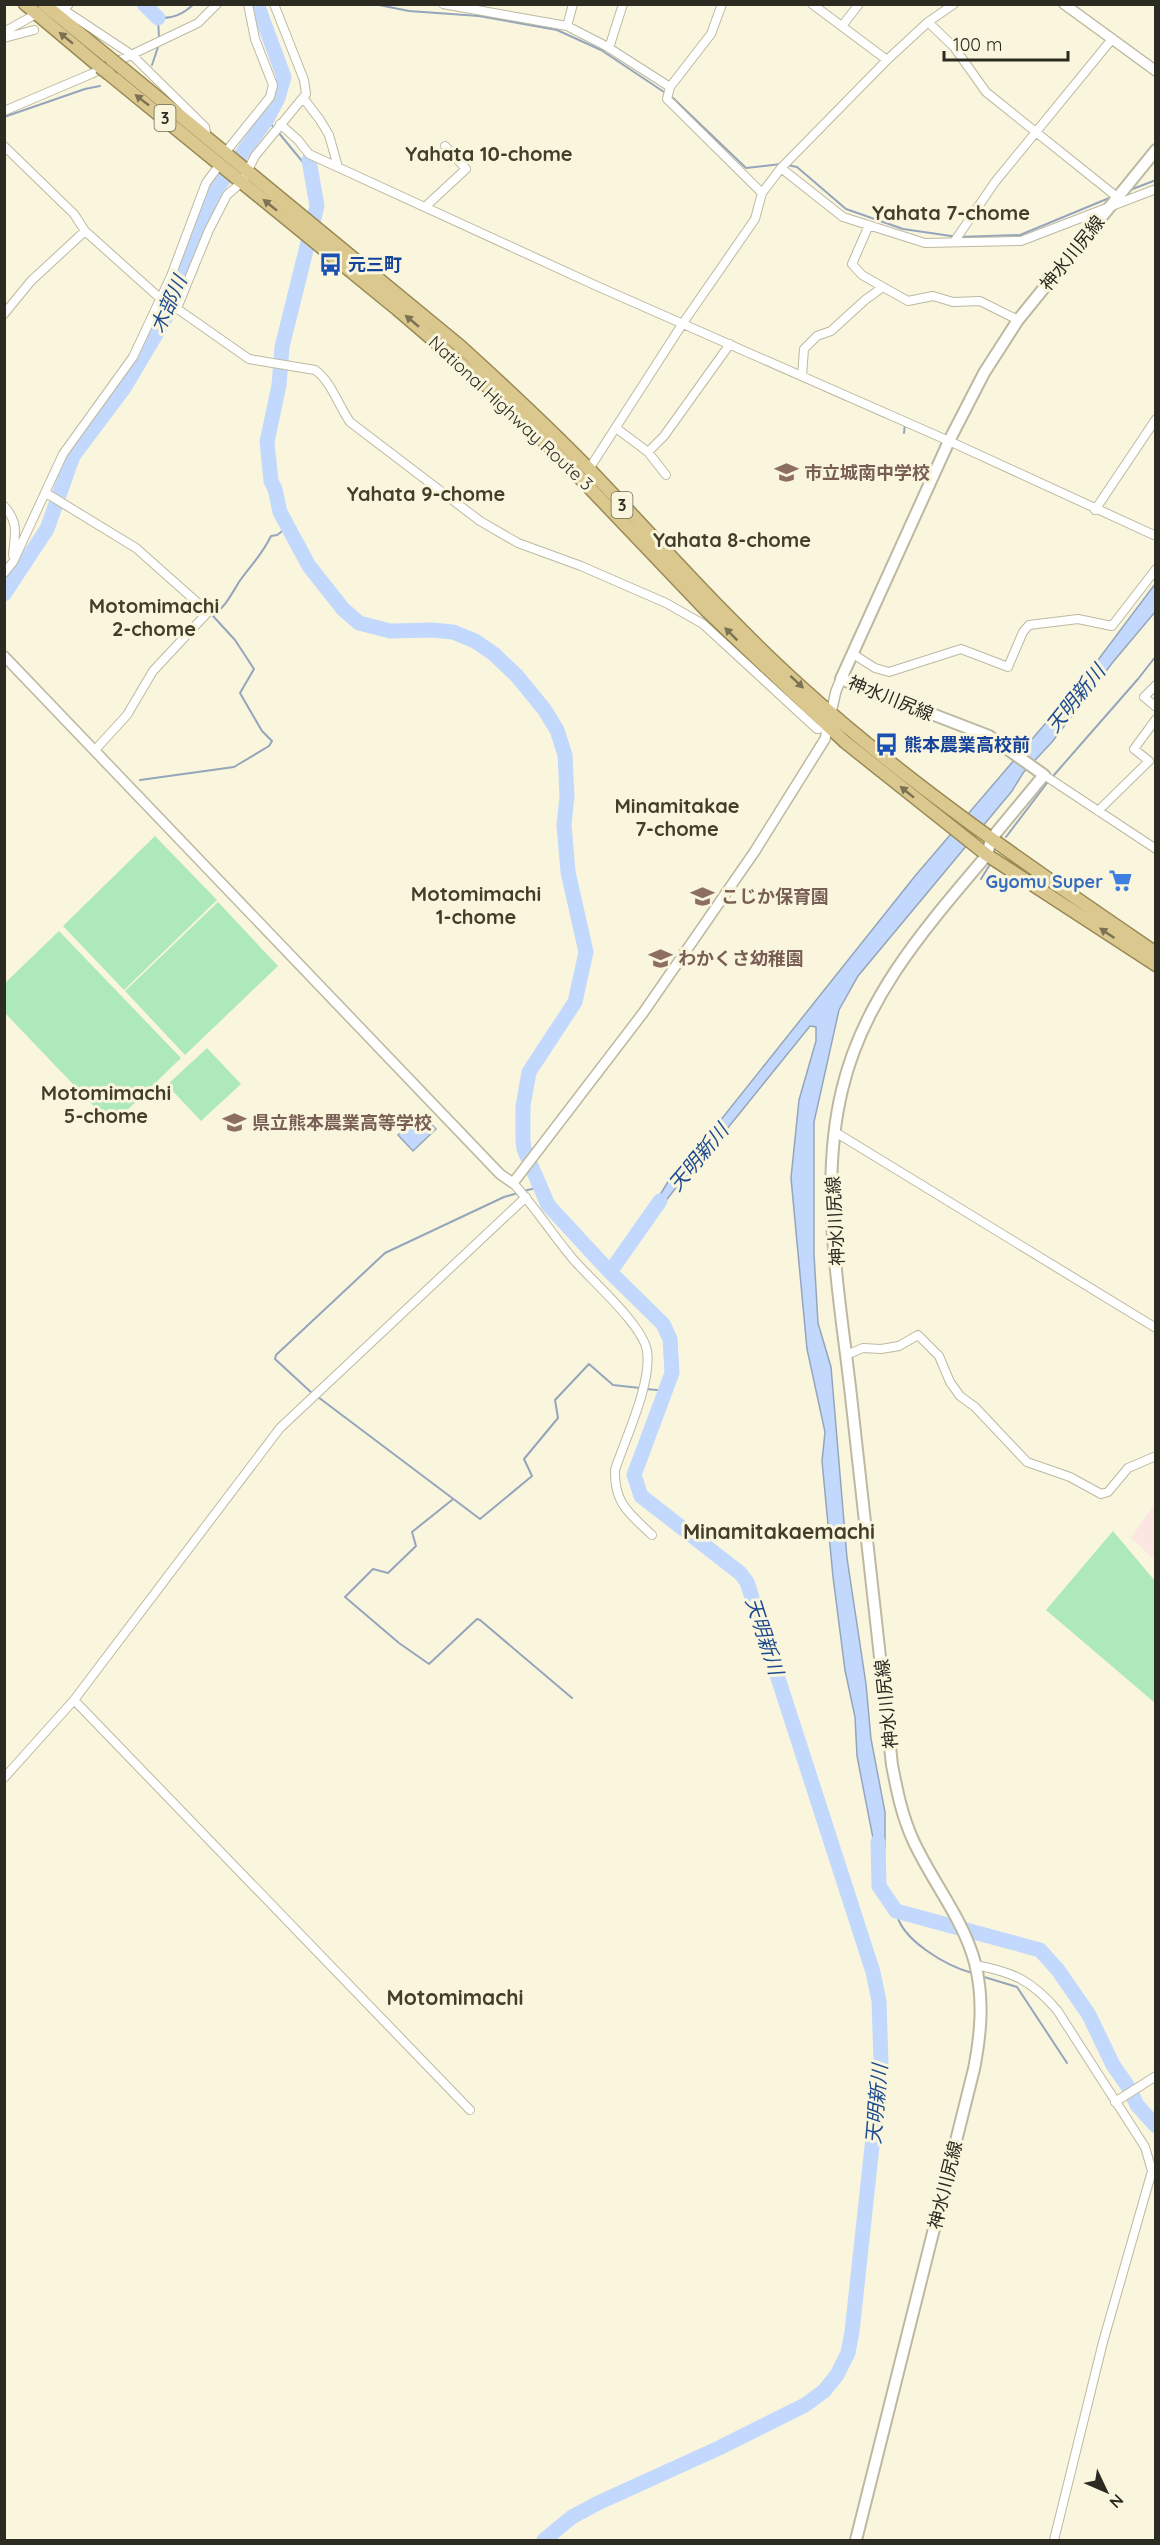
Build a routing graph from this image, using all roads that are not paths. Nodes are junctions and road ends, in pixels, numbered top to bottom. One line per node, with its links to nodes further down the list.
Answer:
1 (217, 4): 22 (street)
2 (248, 4): 34 (street)
3 (274, 4): 26 (street)
4 (443, 4): 12 (street)
5 (573, 4): 15 (street)
6 (623, 4): 21 (street)
7 (723, 4): 25 (street)
8 (812, 4): 16 (street)
9 (859, 4): 16 (street)
10 (954, 4): 14 (street)
11 (1065, 4): 20 (street)
12 (470, 6): 15 (street)
13 (41, 7): 18 (street); 22 (street); 30 (highway, National Highway Route 3 / 3, bridge); 34 (highway, National Highway Route 3 / 3, one-way to 13)
14 (928, 22): 23 (street); 29 (street)
15 (567, 26): 21 (street)
16 (842, 26): 23 (street)
17 (34, 30): 19 (street)
18 (4, 32)
19 (4, 38)
20 (1112, 39): 24 (street); 29 (street)
21 (609, 48): 25 (street)
22 (132, 55): 27 (street); 30 (street)
23 (887, 60): 36 (street)
24 (1155, 71)
25 (670, 87): 39 (street)
26 (304, 99): 28 (street); 35 (street)
27 (4, 111)
28 (280, 124): 35 (street); 37 (street)
29 (1036, 132): 40 (street); 45 (street)
30 (207, 138): 34 (highway, National Highway Route 3 / 3)
31 (4, 146): 44 (street)
32 (445, 146): 41 (street)
33 (1155, 150): 40 (main road, 神水川尻線)
34 (224, 158): 37 (highway, National Highway Route 3 / 3); 47 (street)
35 (338, 167): 41 (street)
36 (781, 168): 39 (street); 43 (street)
37 (244, 176): 48 (street); 58 (highway, National Highway Route 3 / 3); 74 (highway, National Highway Route 3 / 3, one-way to 37)
38 (1155, 189): 42 (street)
39 (762, 193): 51 (street)
40 (1117, 197): 42 (main road, 神水川尻線)
41 (426, 206): 51 (street)
42 (1108, 208): 45 (street); 50 (main road, 神水川尻線)
43 (869, 225): 45 (street); 46 (street)
44 (85, 231): 47 (street); 49 (street)
45 (954, 243)
46 (883, 287): 50 (street); 53 (street)
47 (161, 299): 48 (street); 60 (street)
48 (178, 309): 74 (street)
49 (4, 314)
50 (1018, 320): 56 (main road, 神水川尻線)
51 (683, 323): 52 (street); 55 (street)
52 (730, 344): 53 (street); 57 (street)
53 (802, 376): 56 (street)
54 (1155, 419): 62 (street)
55 (616, 428): 57 (street); 58 (street)
56 (949, 441): 62 (street); 67 (main road, 神水川尻線)
57 (648, 452): 59 (street)
58 (589, 469): 72 (highway, National Highway Route 3 / 3, one-way to 72)
59 (666, 475)
60 (46, 492): 64 (street); 75 (street)
61 (4, 506): 64 (street)
62 (1095, 510): 63 (street)
63 (1155, 536)
64 (13, 562): 66 (street)
65 (1155, 569): 67 (street)
66 (4, 573)
67 (853, 654): 69 (main road, 神水川尻線)
68 (4, 656): 75 (street)
69 (841, 679): 72 (street); 76 (main road, 神水川尻線)
70 (1155, 685): 71 (street)
71 (1155, 707)
72 (831, 712): 74 (street); 78 (highway, National Highway Route 3 / 3)
73 (1155, 718): 77 (street)
74 (828, 727): 80 (highway, National Highway Route 3 / 3, one-way to 74); 84 (street)
75 (95, 750): 84 (street)
76 (1044, 775): 77 (street); 78 (main road, 神水川尻線)
77 (1098, 810): 79 (street)
78 (986, 835): 80 (main road, 神水川尻線); 81 (highway, National Highway Route 3 / 3)
79 (1155, 849)
80 (987, 855): 82 (highway, National Highway Route 3 / 3, one-way to 80); 83 (main road, 神水川尻線)
81 (1155, 953)
82 (1155, 965)
83 (835, 1132): 86 (street); 87 (main road, 神水川尻線)
84 (513, 1183): 85 (street)
85 (526, 1197): 89 (street); 90 (street)
86 (1155, 1328)
87 (846, 1355): 88 (street); 92 (main road, 神水川尻線)
88 (1155, 1456)
89 (652, 1535)
90 (74, 1700): 91 (street); 95 (street)
91 (4, 1778)
92 (974, 1960): 94 (street); 96 (main road, 神水川尻線)
93 (1155, 2076): 94 (street)
94 (1116, 2101): 97 (street)
95 (470, 2110)
96 (856, 2541)
97 (1054, 2541)

